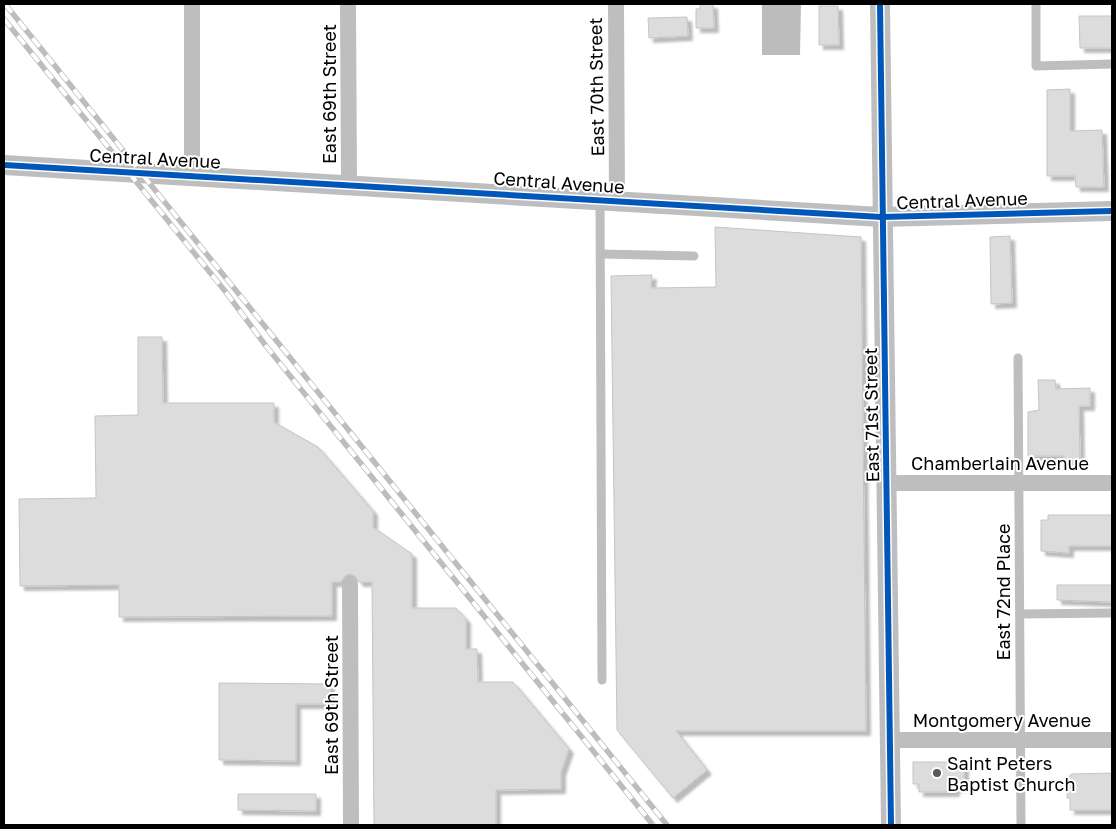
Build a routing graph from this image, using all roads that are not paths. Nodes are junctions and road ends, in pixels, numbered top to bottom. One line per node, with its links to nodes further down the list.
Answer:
1 (192, 4): 8 (street)
2 (348, 4): 9 (street, East 69th Street)
3 (616, 4): 10 (street, East 70th Street)
4 (880, 4): 12 (street, East 71st Street)
5 (1036, 4): 6 (lane)
6 (1112, 64)
7 (4, 165): 8 (street, Central Avenue)
8 (192, 175): 9 (street, Central Avenue)
9 (349, 184): 10 (street, Central Avenue)
10 (609, 200): 12 (street, Central Avenue); 13 (lane)
11 (1112, 211): 12 (street, Central Avenue)
12 (881, 218): 16 (street, East 71st Street)
13 (601, 254): 14 (lane); 22 (lane)
14 (694, 256)
15 (1018, 358): 17 (lane, East 72nd Place)
16 (888, 483): 17 (street, Chamberlain Avenue); 23 (street, East 71st Street)
17 (1018, 483): 18 (street, Chamberlain Avenue); 21 (lane, East 72nd Place)
18 (1112, 483)
19 (350, 584): 26 (street, East 69th Street)
20 (1112, 613): 21 (lane)
21 (1020, 614): 24 (lane, East 72nd Place)
22 (602, 680)
23 (891, 740): 24 (street, Montgomery Avenue); 27 (street, East 71st Street)
24 (1020, 740): 25 (street, Montgomery Avenue); 28 (lane, East 72nd Place)
25 (1112, 740)
26 (352, 825)
27 (891, 825)
28 (1021, 825)

